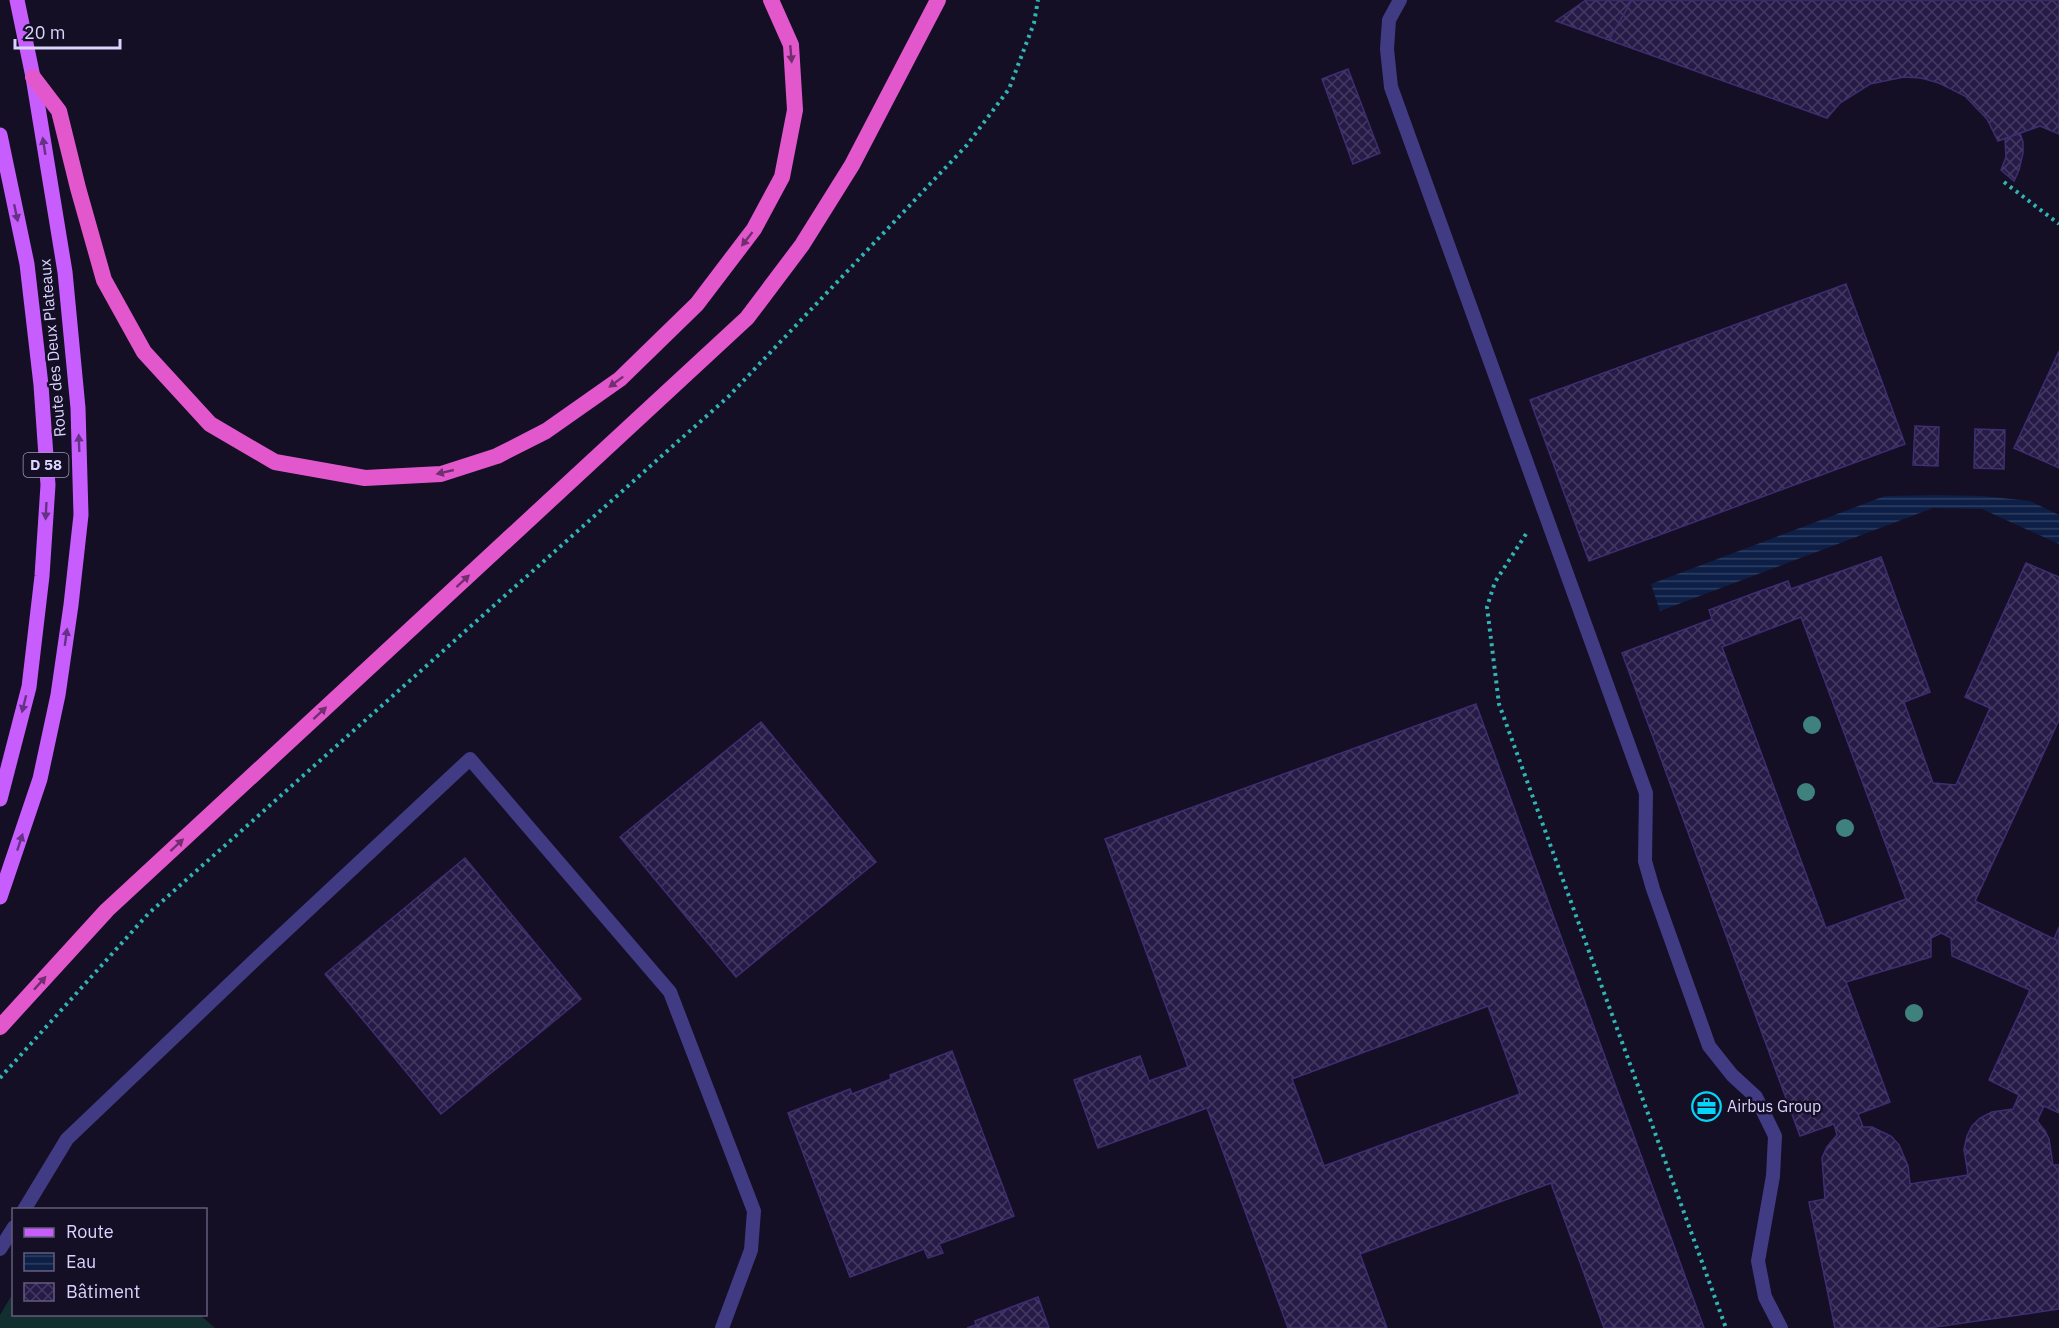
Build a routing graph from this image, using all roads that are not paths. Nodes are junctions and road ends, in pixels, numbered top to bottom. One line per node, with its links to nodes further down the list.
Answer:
1 (17, 0): 5 (main road, Route des Deux Plateaux / D 58)
2 (771, 0): 5 (highway, one-way to 5)
3 (938, 0): 9 (highway, one-way to 3)
4 (1400, 0): 14 (lane)
5 (33, 76): 8 (main road, Route des Deux Plateaux / D 58, one-way to 5)
6 (0, 135): 7 (main road, Route des Deux Plateaux / D 58, one-way to 7)
7 (1, 797)
8 (0, 897)
9 (0, 1027)
10 (25, 1208): 13 (lane)
11 (12, 1230): 12 (lane)
12 (0, 1249)
13 (722, 1328)
14 (1781, 1328)

